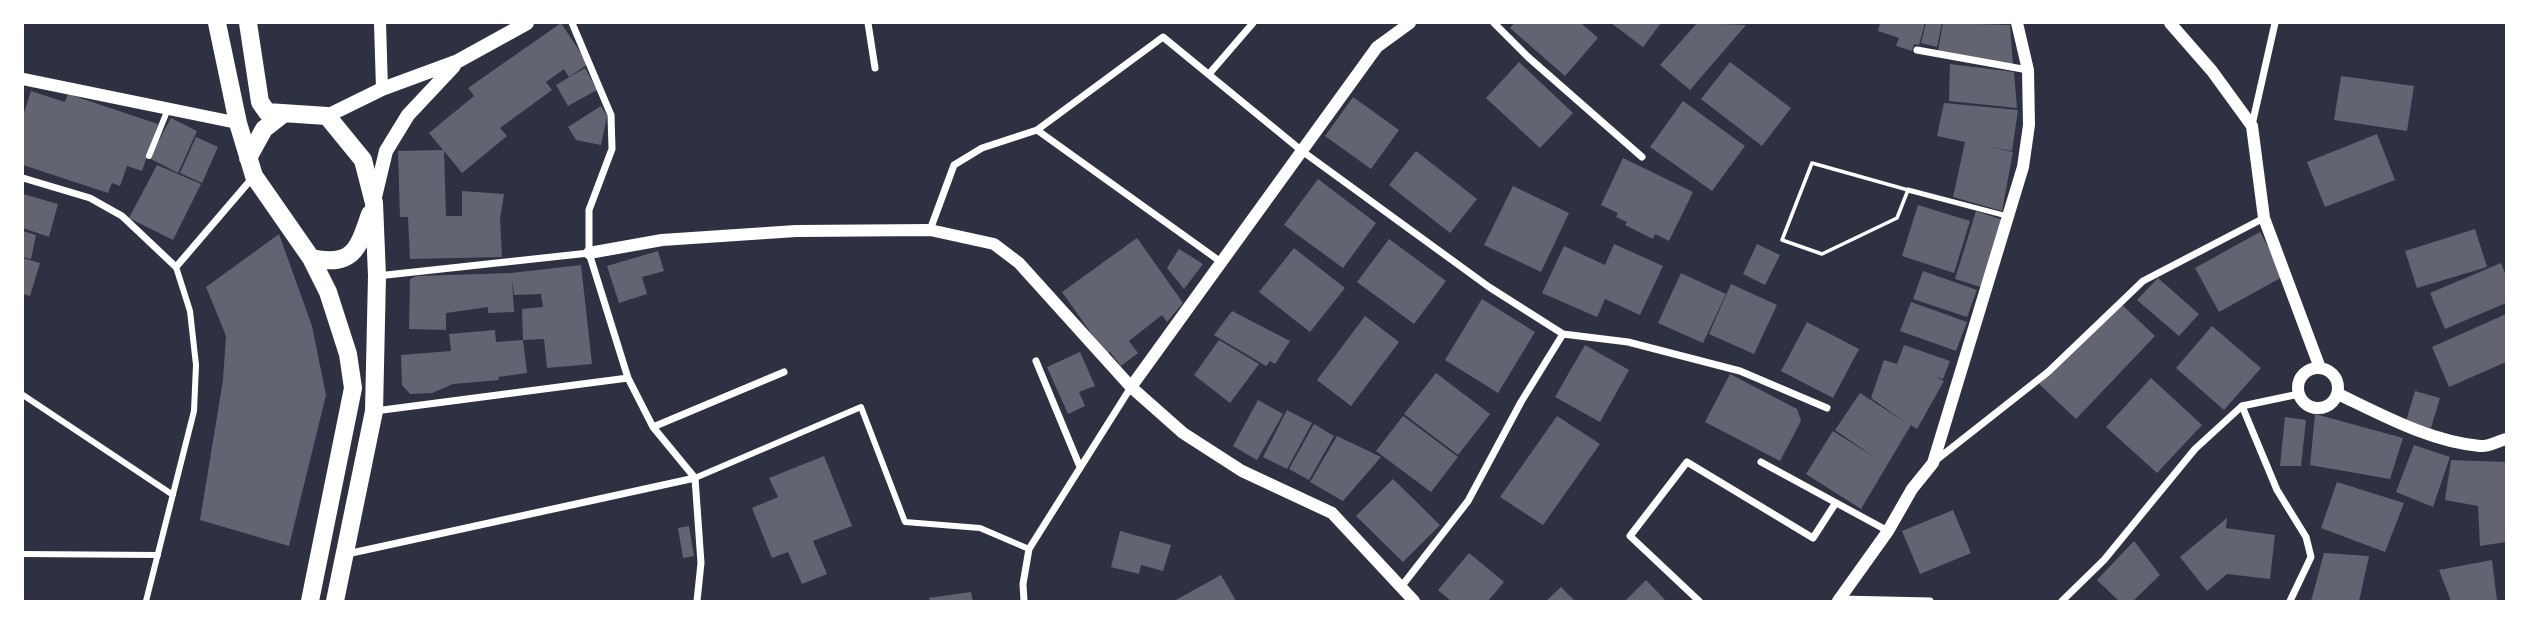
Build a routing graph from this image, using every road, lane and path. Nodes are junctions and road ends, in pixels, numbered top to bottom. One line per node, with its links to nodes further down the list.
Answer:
1 (217, 23): 23 (main road)
2 (248, 23): 21 (main road)
3 (380, 23): 19 (street)
4 (527, 23): 14 (main road)
5 (572, 23): 37 (street)
6 (868, 23): 15 (street)
7 (1253, 23): 17 (street)
8 (1410, 23): 26 (street)
9 (1494, 23): 28 (street)
10 (2017, 23): 16 (street)
11 (2170, 23): 24 (street)
12 (2275, 23): 24 (street)
13 (1917, 50): 16 (street)
14 (458, 61): 19 (main road); 33 (main road)
15 (875, 68)
16 (2028, 70): 34 (street)
17 (1209, 74): 25 (street); 26 (street)
18 (23, 79): 20 (street)
19 (383, 89): 22 (main road)
20 (167, 109): 23 (street); 27 (street)
21 (282, 116): 22 (main road); 29 (main road)
22 (327, 116): 33 (main road)
23 (238, 123): 29 (main road)
24 (2252, 126): 35 (street)
25 (1037, 130): 36 (street); 39 (street)
26 (1302, 151): 39 (street); 42 (street)
27 (149, 156)
28 (1642, 157)
29 (248, 158): 30 (main road)
30 (254, 176): 38 (main road); 40 (street)
31 (23, 178): 40 (street)
32 (1908, 190): 32 (path); 34 (lane)
33 (374, 203): 38 (main road); 41 (main road)
34 (2010, 217): 57 (street)
35 (2264, 218): 44 (street); 57 (street)
36 (930, 230): 37 (street); 47 (street)
37 (589, 253): 41 (street); 46 (street)
38 (311, 258): 70 (main road)
39 (1221, 262): 47 (street)
40 (176, 267): 60 (street)
41 (377, 276): 53 (main road)
42 (1563, 334): 52 (street); 67 (street)
43 (1036, 361): 58 (street)
44 (2320, 368): 48 (street); 49 (street)
45 (785, 372): 54 (street)
46 (628, 378): 53 (street); 54 (street)
47 (1130, 387): 58 (street); 67 (street)
48 (2299, 394): 49 (street); 51 (street)
49 (2338, 394): 55 (street)
50 (23, 395): 60 (street)
51 (2242, 406): 77 (street); 78 (street)
52 (1827, 408)
53 (374, 411): 66 (main road)
54 (653, 427): 59 (street)
55 (2506, 439)
56 (1761, 462): 61 (street)
57 (1933, 463): 62 (street)
58 (1080, 467): 63 (street)
59 (695, 478): 63 (street); 66 (street); 72 (street)
60 (173, 495): 65 (street)
61 (1835, 504): 62 (street); 75 (street)
62 (1888, 531): 68 (street)
63 (1029, 549): 73 (street)
64 (23, 554): 65 (street)
65 (158, 555): 69 (street)
66 (345, 555): 71 (main road)
67 (1401, 587): 74 (street)
68 (1839, 600): 76 (street)
69 (146, 601)
70 (310, 601)
71 (335, 601)
72 (697, 601)
73 (1024, 601)
74 (1413, 601)
75 (1699, 601)
76 (1930, 601)
77 (2062, 601)
78 (2290, 601)

